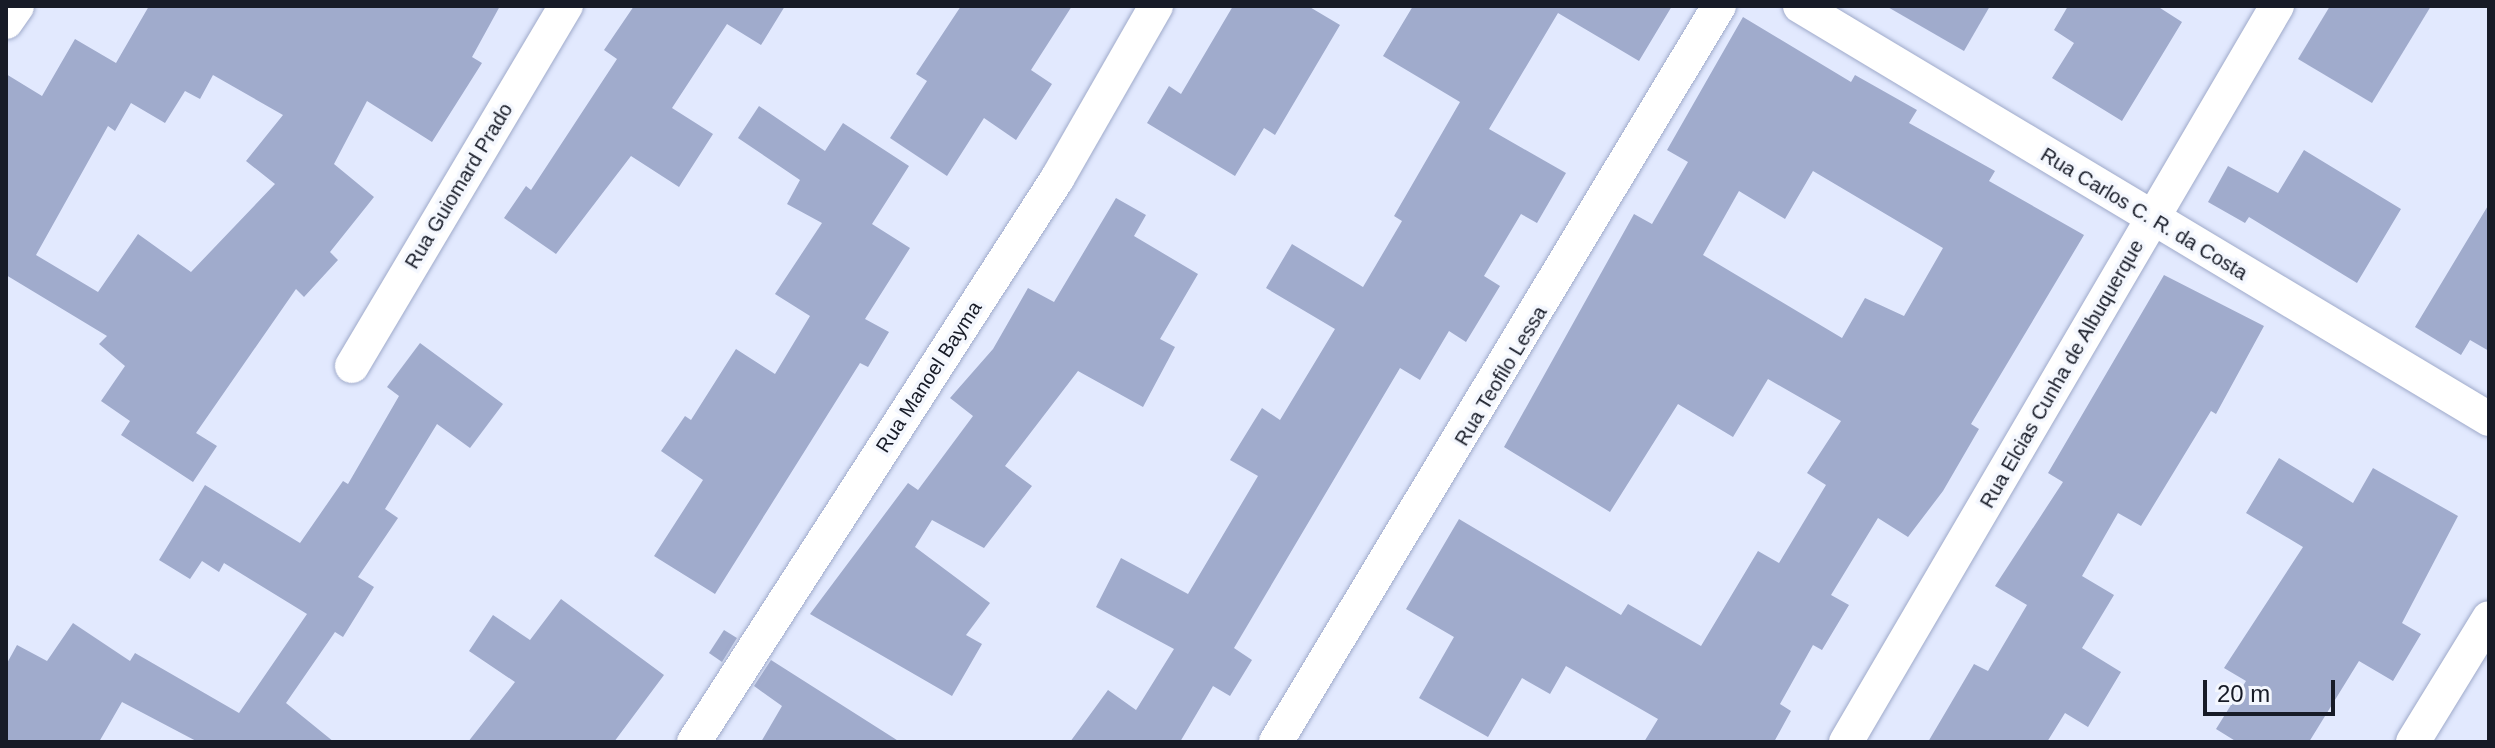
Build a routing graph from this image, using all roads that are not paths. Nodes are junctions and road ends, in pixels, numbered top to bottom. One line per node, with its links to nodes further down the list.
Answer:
1 (17, 6): 7 (street)
2 (566, 6): 9 (street, Rua Guiomard Prado)
3 (1156, 6): 12 (street, Rua Manoel Bayma)
4 (1719, 6): 13 (street, Rua Teofilo Lessa)
5 (1800, 6): 8 (street, Rua Carlos C. R. da Costa)
6 (2277, 6): 8 (street, Rua Elcias Cunha de Albuquerque)
7 (6, 22)
8 (2152, 220): 10 (street, Rua Carlos C. R. da Costa); 14 (street, Rua Elcias Cunha de Albuquerque)
9 (352, 366)
10 (2489, 419)
11 (2489, 618): 15 (street)
12 (694, 742)
13 (1276, 742)
14 (1846, 742)
15 (2413, 742)

